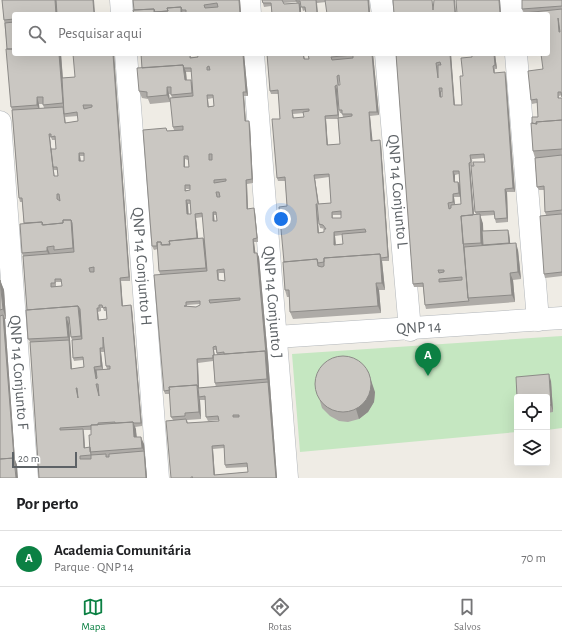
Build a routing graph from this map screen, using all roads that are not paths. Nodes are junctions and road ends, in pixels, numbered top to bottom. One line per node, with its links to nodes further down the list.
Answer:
1 (121, 0): 5 (street)
2 (249, 0): 6 (street)
3 (381, 0): 7 (street)
4 (511, 0): 8 (street)
5 (122, 12)
6 (250, 12)
7 (383, 12)
8 (512, 12)
9 (126, 56): 19 (street, QNP 14 Conjunto H)
10 (253, 56): 17 (street, QNP 14 Conjunto J)
11 (386, 56): 16 (street, QNP 14 Conjunto L)
12 (516, 56): 15 (street)
13 (0, 122): 18 (street, QNP 14 Conjunto F)
14 (562, 318): 15 (street, QNP 14)
15 (538, 320): 16 (street, QNP 14)
16 (410, 330): 17 (street, QNP 14)
17 (276, 337): 20 (street, QNP 14 Conjunto J)
18 (27, 478)
19 (158, 478)
20 (287, 478)

